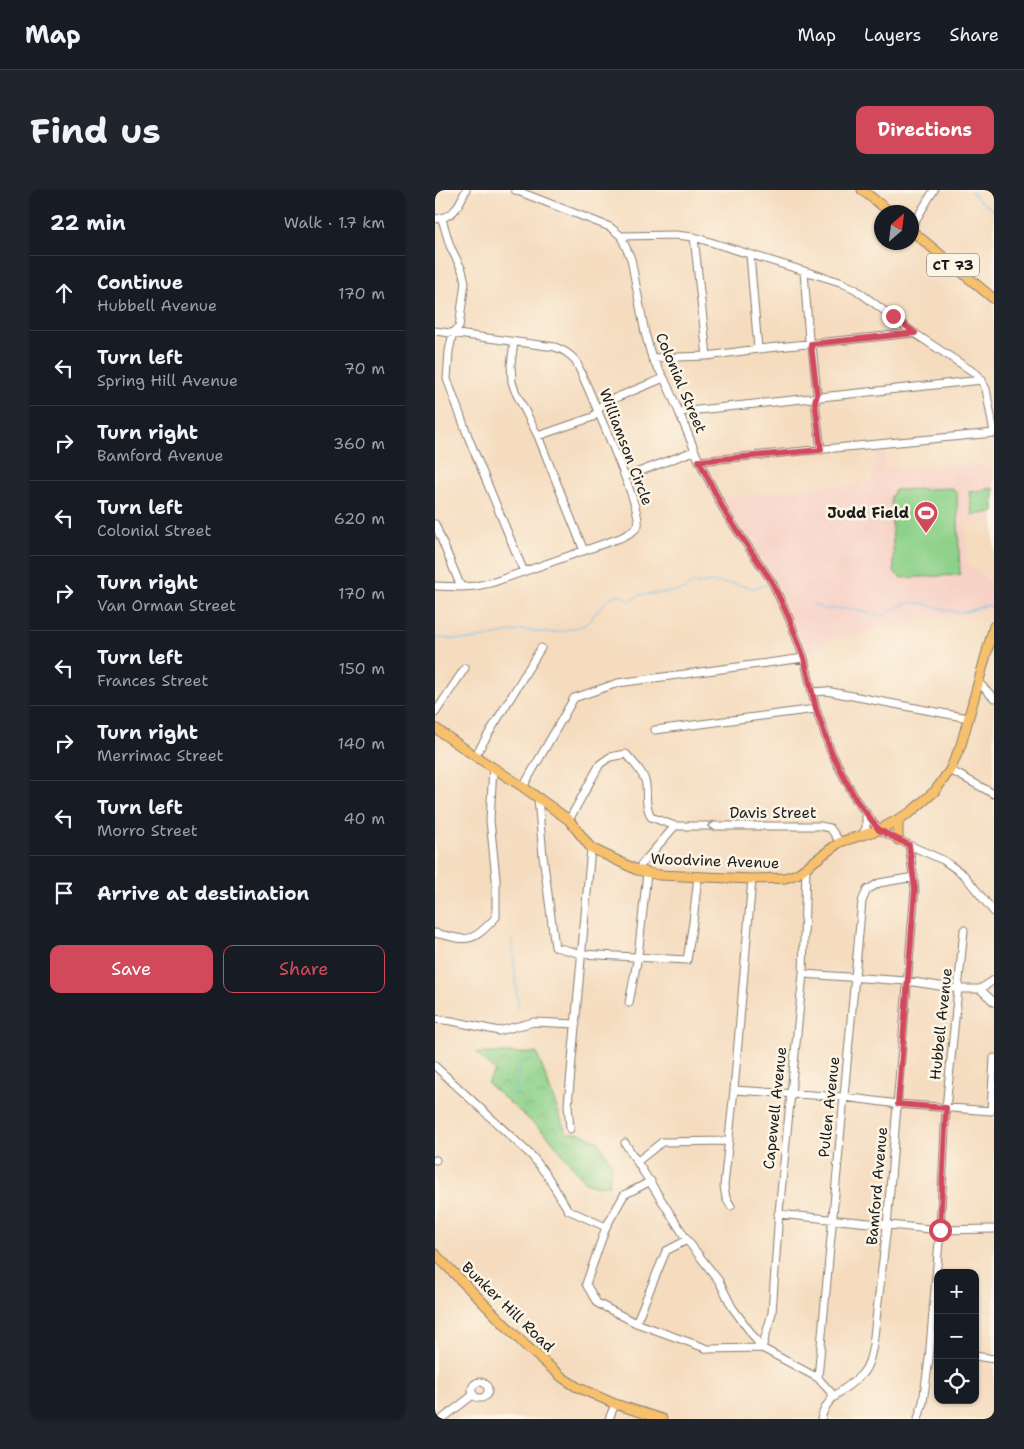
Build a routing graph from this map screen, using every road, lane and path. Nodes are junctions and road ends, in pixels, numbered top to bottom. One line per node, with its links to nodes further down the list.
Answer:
1 (466, 190): 7 (street)
2 (515, 190): 8 (street)
3 (934, 190): 6 (street)
4 (865, 191): 5 (main road)
5 (881, 205)
6 (919, 213)
7 (438, 219): 15 (street)
8 (621, 236): 9 (street); 21 (street, Colonial Street)
9 (694, 237): 11 (street); 20 (street)
10 (919, 238): 13 (main road, CT 73)
11 (750, 255): 12 (street); 19 (street)
12 (804, 271): 16 (street); 18 (street)
13 (994, 299)
14 (435, 331): 15 (street, Williamson Circle)
15 (453, 333): 17 (street, Williamson Circle); 35 (street)
16 (915, 333): 18 (street); 23 (street)
17 (514, 342): 25 (street, Williamson Circle); 28 (street)
18 (811, 344): 19 (street); 24 (street)
19 (758, 349): 20 (street)
20 (707, 356): 21 (street)
21 (652, 358): 22 (street, Colonial Street)
22 (663, 378): 25 (street); 26 (street, Colonial Street)
23 (982, 380): 24 (street); 27 (street)
24 (816, 398): 26 (street); 29 (street)
25 (598, 411): 28 (street); 32 (street, Williamson Circle)
26 (679, 412): 30 (street, Colonial Street)
27 (994, 433): 29 (street)
28 (538, 436): 34 (street)
29 (821, 450): 31 (street)
30 (695, 451): 31 (street, Colonial Street); 32 (street)
31 (699, 461): 40 (street, Colonial Street)
32 (625, 477): 34 (street, Williamson Circle)
33 (435, 524): 37 (street)
34 (584, 551): 35 (street, Williamson Circle)
35 (524, 572): 37 (street, Williamson Circle)
36 (435, 586): 37 (street, Williamson Circle)
37 (461, 587)
38 (994, 626): 42 (main road)
39 (541, 648): 50 (street)
40 (804, 658): 43 (street, Colonial Street); 53 (street)
41 (465, 668): 46 (street)
42 (978, 682): 44 (street); 47 (main road)
43 (812, 692): 45 (street, Colonial Street); 47 (street)
44 (994, 698)
45 (816, 709): 49 (street); 56 (street, Colonial Street)
46 (435, 713)
47 (968, 718): 52 (main road)
48 (435, 728): 50 (main road)
49 (655, 730)
50 (475, 756): 51 (main road)
51 (493, 767): 53 (main road); 74 (street)
52 (950, 770): 54 (street); 57 (main road)
53 (523, 787): 55 (main road)
54 (994, 794)
55 (538, 798): 58 (main road); 75 (street)
56 (866, 813): 60 (street, Colonial Street); 61 (street)
57 (898, 819): 60 (main road); 62 (main road)
58 (569, 820): 59 (street); 65 (main road)
59 (675, 826): 63 (street, Davis Street, one-way to 59); 66 (street)
60 (879, 830): 61 (main road); 62 (street, Colonial Street)
61 (862, 836): 63 (main road)
62 (898, 840): 64 (street, Colonial Street)
63 (840, 842): 67 (main road, Woodvine Avenue)
64 (909, 845): 70 (street, Bamford Avenue); 72 (street, Colonial Street)
65 (591, 848): 66 (main road); 75 (street)
66 (639, 868): 68 (main road, Woodvine Avenue)
67 (806, 868): 71 (main road, Woodvine Avenue); 77 (street, Capewell Avenue)
68 (647, 873): 69 (main road, Woodvine Avenue); 76 (street)
69 (698, 876): 71 (main road, Woodvine Avenue); 76 (street)
70 (914, 877): 78 (street, Pullen Avenue); 80 (street, Bamford Avenue)
71 (752, 879): 89 (street)
72 (994, 912)
73 (964, 930): 81 (street, Hubbell Avenue)
74 (435, 932)
75 (582, 954): 76 (street); 86 (street)
76 (638, 956): 84 (street)
77 (803, 974): 78 (street); 90 (street, Capewell Avenue)
78 (855, 977): 80 (street); 91 (street, Pullen Avenue)
79 (994, 980): 82 (street)
80 (907, 981): 81 (street); 92 (street, Bamford Avenue)
81 (959, 988): 82 (street); 93 (street, Hubbell Avenue)
82 (980, 989): 83 (street)
83 (994, 1002)
84 (629, 1004)
85 (435, 1019): 86 (street)
86 (576, 1024): 95 (street)
87 (994, 1058): 94 (street)
88 (435, 1066): 104 (street)
89 (734, 1090): 90 (street); 96 (street)
90 (790, 1093): 91 (street); 101 (street, Capewell Avenue)
91 (844, 1097): 92 (street); 102 (street, Pullen Avenue)
92 (898, 1104): 93 (street); 103 (street, Bamford Avenue)
93 (946, 1108): 94 (street); 106 (street, Hubbell Avenue)
94 (993, 1110)
95 (570, 1129)
96 (727, 1141): 98 (street); 100 (street)
97 (625, 1143): 98 (street)
98 (638, 1161): 99 (street)
99 (651, 1180): 104 (street); 107 (street)
100 (731, 1206)
101 (778, 1214): 102 (street); 112 (street, Capewell Avenue)
102 (833, 1219): 103 (street); 117 (street, Pullen Avenue)
103 (887, 1226): 106 (street); 119 (street, Bamford Avenue)
104 (606, 1227): 111 (street)
105 (994, 1229): 106 (street)
106 (940, 1230): 109 (street, Hubbell Avenue)
107 (687, 1240): 111 (street); 112 (street)
108 (435, 1254): 120 (main road, Bunker Hill Road)
109 (937, 1269)
110 (934, 1307): 115 (street, Hubbell Avenue)
111 (636, 1323): 112 (street)
112 (762, 1348): 117 (street)
113 (979, 1357): 116 (street)
114 (934, 1358): 115 (street)
115 (929, 1359): 125 (street, Hubbell Avenue)
116 (994, 1359)
117 (818, 1378): 119 (street)
118 (473, 1395): 121 (street)
119 (835, 1396): 124 (street, Bamford Avenue)
120 (615, 1404): 122 (street); 123 (main road, Bunker Hill Road)
121 (442, 1419)
122 (609, 1419)
123 (662, 1419)
124 (821, 1419)
125 (918, 1419)

